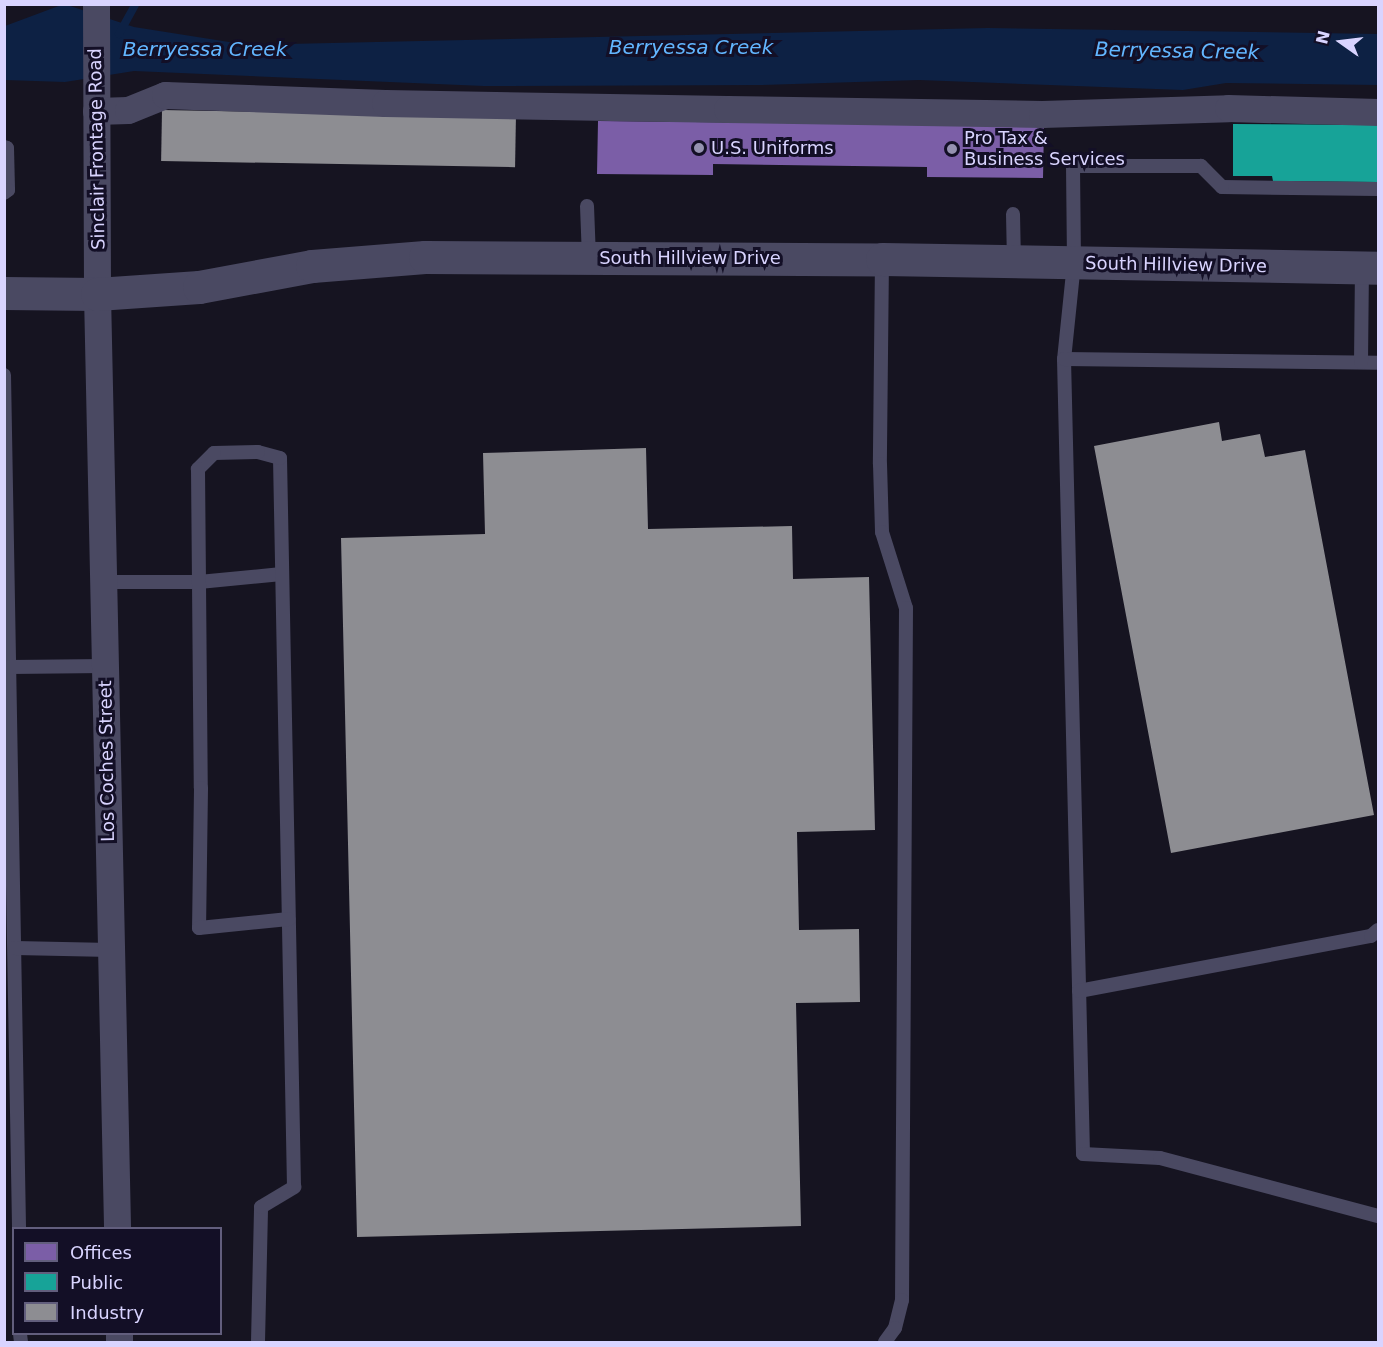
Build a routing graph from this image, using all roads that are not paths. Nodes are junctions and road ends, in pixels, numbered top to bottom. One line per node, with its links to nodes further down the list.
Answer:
1 (96, 4): 2 (street, Sinclair Frontage Road)
2 (96, 106): 3 (street); 15 (street, Sinclair Frontage Road)
3 (1378, 112)
4 (6, 148): 6 (lane)
5 (1378, 189): 12 (lane)
6 (4, 193)
7 (587, 206): 9 (lane)
8 (1013, 214): 11 (lane)
9 (589, 258): 10 (street, South Hillview Drive); 15 (street, South Hillview Drive)
10 (882, 259): 11 (street, South Hillview Drive); 34 (lane)
11 (1014, 261): 12 (street, South Hillview Drive)
12 (1074, 263): 13 (street, South Hillview Drive); 16 (lane)
13 (1370, 268): 17 (lane)
14 (4, 293): 15 (street, South Hillview Drive)
15 (97, 294): 21 (street, Los Coches Street)
16 (1064, 358): 17 (lane); 29 (lane)
17 (1362, 362): 18 (lane)
18 (1378, 363)
19 (4, 375): 23 (lane)
20 (282, 574): 22 (lane); 22 (lane); 25 (lane)
21 (103, 582): 22 (lane); 24 (street, Los Coches Street)
22 (199, 582): 25 (lane)
23 (10, 666): 24 (lane); 27 (lane)
24 (105, 666): 28 (street, Los Coches Street)
25 (289, 919): 33 (lane)
26 (1378, 930): 29 (lane)
27 (15, 948): 28 (lane); 31 (lane)
28 (111, 950): 32 (street, Los Coches Street)
29 (1079, 991): 30 (lane)
30 (1378, 1216)
31 (19, 1227)
32 (117, 1227)
33 (258, 1342)
34 (885, 1342)

